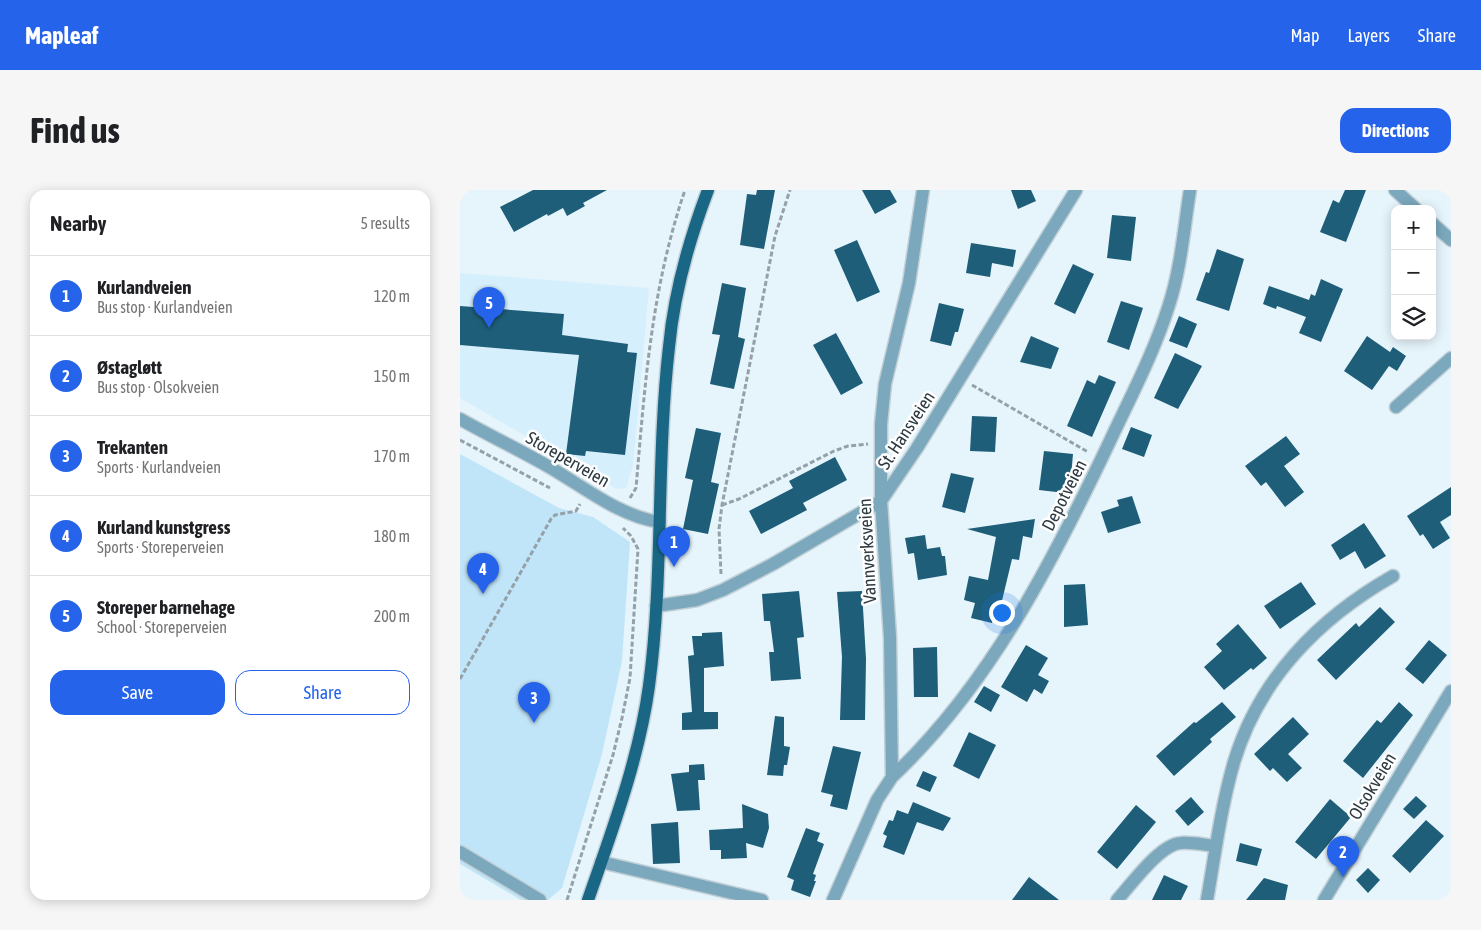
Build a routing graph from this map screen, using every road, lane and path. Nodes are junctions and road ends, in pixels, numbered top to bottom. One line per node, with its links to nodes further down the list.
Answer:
1 (708, 190): 25 (main road)
2 (790, 190): 23 (path)
3 (923, 190): 15 (street, Vannverksveien)
4 (1076, 190): 11 (street, St. Hansveien)
5 (1190, 190): 16 (street, Depotveien)
6 (1395, 190): 7 (street)
7 (1412, 205)
8 (1436, 227): 9 (street)
9 (1451, 240)
10 (1451, 358): 12 (street)
11 (960, 378): 16 (path); 21 (street, St. Hansveien)
12 (1396, 407)
13 (460, 419): 25 (street, Storeperveien)
14 (460, 440): 19 (path)
15 (881, 445): 21 (street, Vannverksveien); 23 (path)
16 (1101, 460): 32 (street, Depotveien)
17 (636, 488): 18 (path)
18 (641, 489)
19 (556, 491)
20 (572, 500): 22 (path)
21 (881, 501): 28 (street, St. Hansveien); 32 (street, Vannverksveien)
22 (580, 504): 24 (path); 30 (path)
23 (722, 505): 28 (path)
24 (589, 509)
25 (660, 522): 29 (main road)
26 (622, 527): 36 (path)
27 (1392, 576): 33 (street)
28 (723, 590): 29 (street, St. Hansveien)
29 (656, 606): 35 (main road)
30 (460, 679)
31 (1451, 691): 44 (street, Olsokveien)
32 (892, 777): 41 (street)
33 (1216, 846): 42 (street); 43 (street)
34 (460, 852): 37 (street)
35 (601, 862): 39 (main road); 40 (street)
36 (567, 899): 38 (path)
37 (540, 900)
38 (573, 900)
39 (588, 900)
40 (762, 900)
41 (833, 900)
42 (1117, 900)
43 (1207, 900)
44 (1324, 900)

